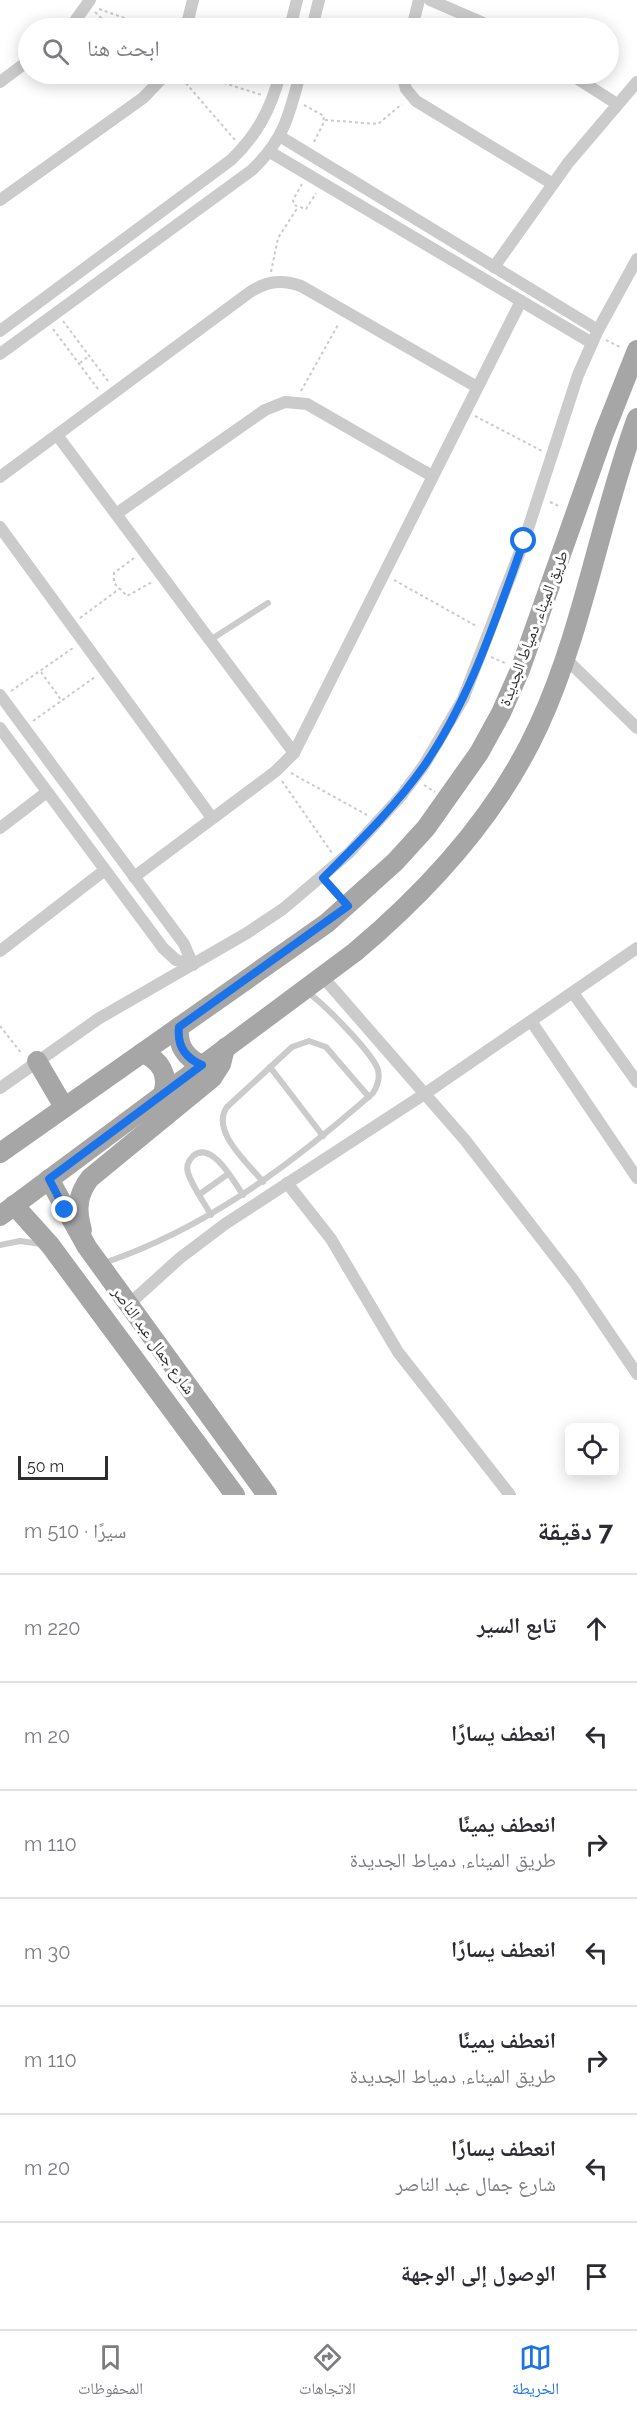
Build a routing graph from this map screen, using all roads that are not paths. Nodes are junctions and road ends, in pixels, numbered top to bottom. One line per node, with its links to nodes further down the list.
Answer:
1 (193, 0): 8 (street)
2 (297, 0): 9 (street)
3 (319, 0): 10 (street)
4 (419, 0): 11 (street)
5 (430, 0): 12 (street)
6 (89, 2): 7 (street)
7 (77, 18)
8 (188, 18)
9 (292, 18)
10 (314, 18)
11 (414, 18)
12 (472, 18)
13 (18, 68): 14 (street)
14 (0, 82)
15 (637, 82): 21 (street)
16 (156, 84): 25 (street)
17 (277, 84): 29 (street)
18 (297, 84): 22 (street)
19 (406, 84): 24 (street)
20 (586, 84): 21 (street)
21 (617, 104): 24 (street)
22 (281, 137): 23 (street); 27 (street)
23 (270, 152): 28 (street); 32 (street)
24 (553, 184): 27 (street)
25 (0, 200)
26 (637, 260): 30 (street)
27 (494, 267): 30 (street)
28 (521, 301): 30 (street); 33 (street)
29 (0, 331)
30 (595, 336): 54 (street)
31 (636, 352): 59 (main road, طريق الميناء, دمياط الجديدة)
32 (0, 354)
33 (477, 387): 35 (street); 36 (street)
34 (637, 418): 42 (main road, طريق الميناء, دمياط الجديدة)
35 (57, 435): 37 (street); 38 (street)
36 (432, 476): 38 (street); 46 (street)
37 (0, 477)
38 (116, 514): 41 (street)
39 (0, 528): 48 (street)
40 (268, 603): 41 (lane)
41 (210, 639): 46 (street)
42 (565, 658): 45 (street); 55 (main road, طريق الميناء, دمياط الجديدة)
43 (1, 696): 51 (street)
44 (0, 728): 47 (street)
45 (637, 728)
46 (294, 753): 48 (street)
47 (47, 792): 49 (street); 50 (street)
48 (212, 818): 51 (street)
49 (0, 828)
50 (105, 870): 53 (street); 54 (street)
51 (134, 877): 54 (street)
52 (637, 948): 57 (street)
53 (0, 951)
54 (193, 965): 62 (street)
55 (322, 976): 56 (main road, طريق الميناء, دمياط الجديدة); 67 (street)
56 (303, 990): 60 (main road, طريق الميناء, دمياط الجديدة); 69 (lane)
57 (573, 993): 58 (street); 65 (street)
58 (531, 1021): 67 (street); 74 (street)
59 (179, 1027): 61 (main road, طريق الميناء, دمياط الجديدة); 63 (main road)
60 (225, 1047): 63 (main road, طريق الميناء, دمياط الجديدة); 85 (main road)
61 (142, 1053): 68 (main road); 70 (main road, طريق الميناء, دمياط الجديدة)
62 (34, 1063): 66 (street); 70 (main road)
63 (202, 1065): 68 (main road, طريق الميناء, دمياط الجديدة)
64 (270, 1067): 69 (lane); 71 (lane); 76 (lane)
65 (637, 1082)
66 (0, 1088)
67 (426, 1093): 77 (street); 88 (street)
68 (163, 1094): 75 (main road, طريق الميناء, دمياط الجديدة)
69 (369, 1097): 71 (lane)
70 (64, 1107): 72 (main road, طريق الميناء, دمياط الجديدة)
71 (323, 1136): 76 (lane)
72 (0, 1153)
73 (228, 1174): 78 (lane); 78 (lane); 79 (lane)
74 (637, 1178)
75 (49, 1179): 80 (main road, طريق الميناء, دمياط الجديدة); 82 (main road, شارع جمال عبد الناصر)
76 (263, 1182): 79 (lane)
77 (286, 1183): 87 (street); 91 (street)
78 (200, 1194): 81 (lane)
79 (243, 1195): 81 (lane)
80 (7, 1210): 84 (main road, شارع جمال عبد الناصر)
81 (211, 1215): 86 (lane)
82 (73, 1226): 84 (main road); 85 (main road, شارع جمال عبد الناصر)
83 (0, 1245): 84 (lane)
84 (50, 1245): 89 (main road, شارع جمال عبد الناصر)
85 (87, 1247): 86 (main road, شارع جمال عبد الناصر)
86 (99, 1264): 87 (main road, شارع جمال عبد الناصر)
87 (128, 1305): 90 (main road, شارع جمال عبد الناصر)
88 (637, 1374)
89 (235, 1495)
90 (267, 1495)
91 (510, 1495)

